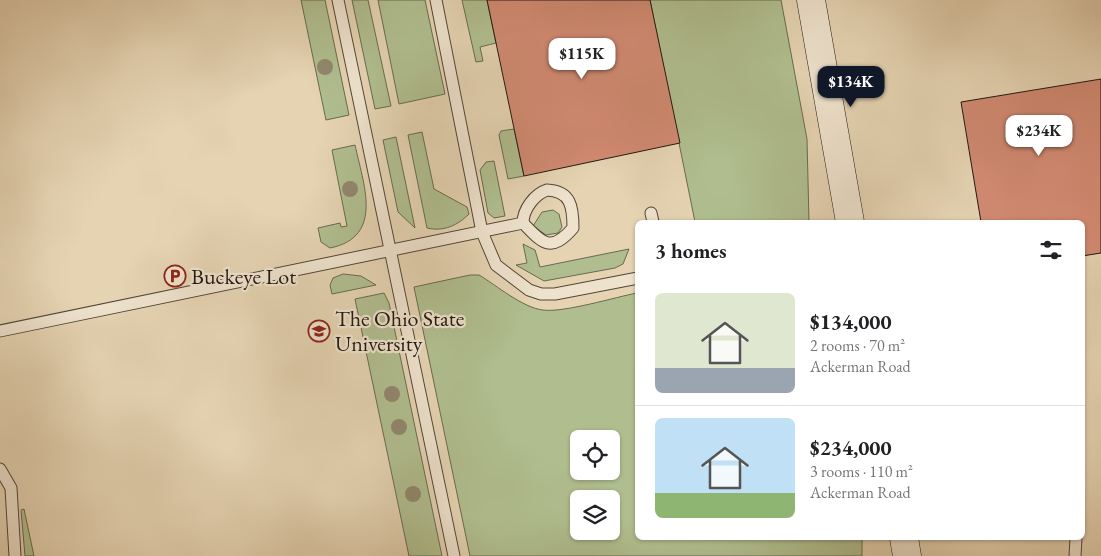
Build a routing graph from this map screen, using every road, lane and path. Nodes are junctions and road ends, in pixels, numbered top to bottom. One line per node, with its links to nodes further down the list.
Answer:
1 (338, 0): 7 (lane)
2 (436, 0): 6 (lane)
3 (811, 0): 4 (main road)
4 (850, 220)
5 (523, 222): 5 (lane); 6 (lane)
6 (482, 232): 7 (lane); 8 (lane)
7 (389, 250): 9 (lane); 14 (lane)
8 (635, 279)
9 (0, 332)
10 (0, 469): 13 (lane)
11 (904, 540): 15 (main road)
12 (1076, 540): 16 (lane)
13 (14, 556)
14 (454, 556)
15 (907, 556)
16 (1075, 556)

